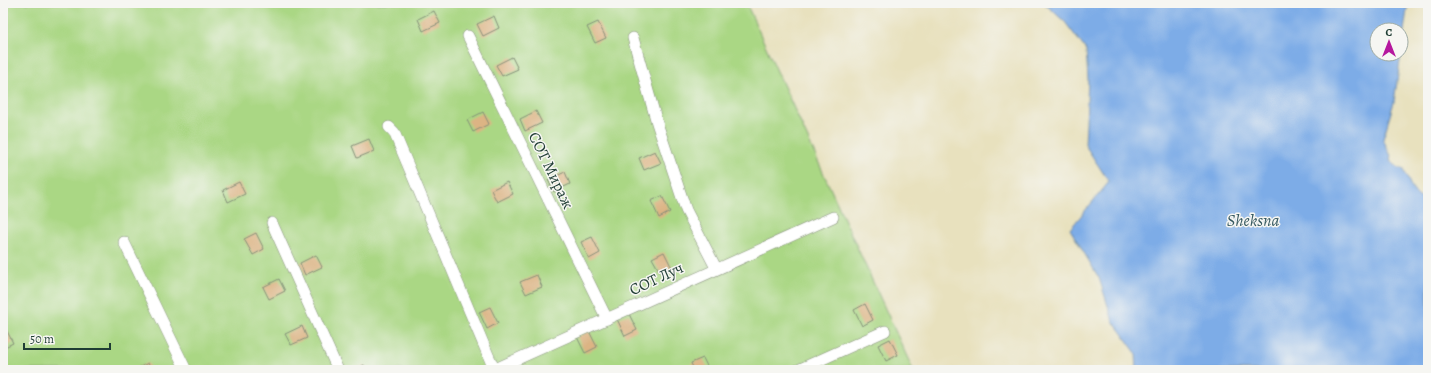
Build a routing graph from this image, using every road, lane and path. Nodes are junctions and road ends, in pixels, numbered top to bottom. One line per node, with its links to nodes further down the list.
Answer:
1 (468, 36): 8 (street, СОТ Мираж)
2 (633, 38): 7 (street)
3 (389, 127): 12 (street)
4 (833, 217): 7 (street, СОТ Луч)
5 (272, 223): 11 (street)
6 (124, 242): 10 (street)
7 (716, 268): 8 (street, СОТ Луч)
8 (607, 319): 12 (street, СОТ Луч)
9 (885, 331): 13 (street)
10 (186, 370)
11 (338, 370)
12 (494, 370)
13 (798, 370)

